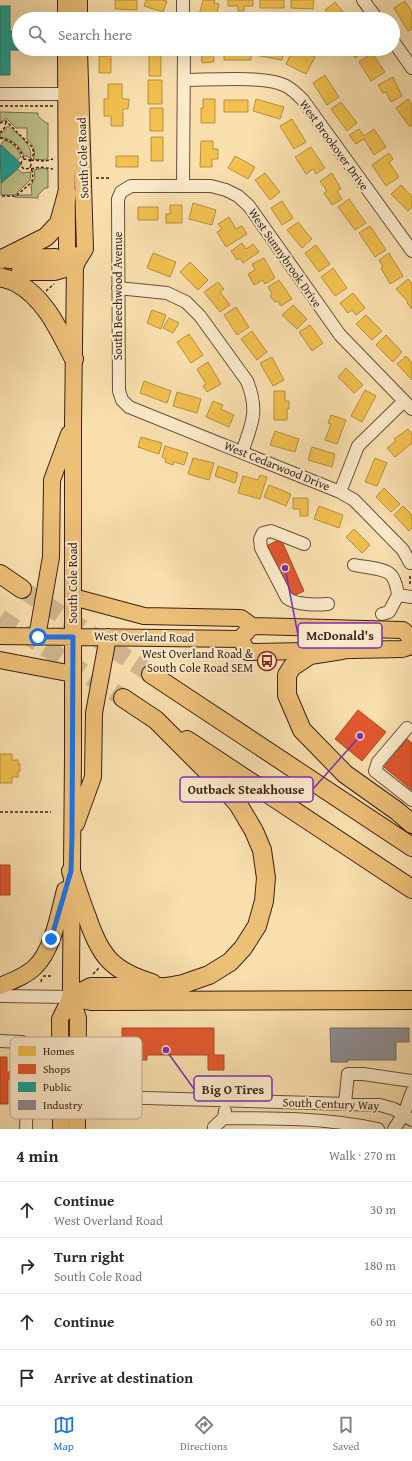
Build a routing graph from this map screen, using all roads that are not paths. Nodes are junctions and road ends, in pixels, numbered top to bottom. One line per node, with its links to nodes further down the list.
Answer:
1 (66, 0): 5 (main road)
2 (79, 0): 6 (main road)
3 (183, 0): 7 (street)
4 (363, 0): 8 (street)
5 (66, 12)
6 (79, 12)
7 (183, 12)
8 (372, 12)
9 (400, 51): 13 (street)
10 (66, 56): 16 (main road, South Cole Road)
11 (80, 56): 22 (main road, South Cole Road)
12 (184, 56): 14 (street)
13 (412, 68)
14 (184, 80): 17 (street); 20 (street, West Brookover Drive)
15 (0, 94): 16 (street)
16 (66, 94): 19 (main road, South Cole Road)
17 (183, 186): 18 (street, West Sunnybrook Drive); 27 (street, West Sunnybrook Drive)
18 (121, 192): 24 (street, South Beechwood Avenue)
19 (67, 194): 21 (highway); 22 (main road, South Cole Road)
20 (412, 251)
21 (0, 263): 22 (highway)
22 (75, 265): 25 (main road, South Cole Road)
23 (0, 277): 25 (highway)
24 (118, 288): 26 (street, South Beechwood Avenue); 29 (street)
25 (74, 359): 28 (main road, South Cole Road)
26 (122, 400): 29 (street, West Cedarwood Drive)
27 (408, 405): 30 (street)
28 (73, 425): 37 (main road, South Cole Road); 43 (main road)
29 (242, 452): 30 (street, West Cedarwood Drive)
30 (340, 492): 33 (street, West Cedarwood Drive)
31 (304, 544): 39 (street)
32 (354, 565): 36 (street)
33 (410, 568)
34 (0, 574): 35 (highway)
35 (22, 589)
36 (398, 595): 38 (street); 40 (street)
37 (73, 597): 41 (main road); 44 (main road, South Cole Road)
38 (412, 597)
39 (328, 604)
40 (382, 614)
41 (252, 626): 46 (main road); 47 (main road)
42 (0, 636): 43 (main road, West Overland Road)
43 (38, 637): 44 (main road, West Overland Road)
44 (73, 637): 45 (main road, West Overland Road); 51 (main road, South Cole Road)
45 (108, 637): 46 (main road, West Overland Road); 58 (main road)
46 (240, 639): 49 (main road)
47 (412, 639)
48 (412, 646): 49 (main road)
49 (342, 650): 57 (highway)
50 (0, 660): 51 (main road)
51 (73, 674): 58 (main road, South Cole Road)
52 (151, 674): 59 (highway)
53 (123, 698): 54 (highway)
54 (156, 720): 61 (highway); 63 (highway)
55 (410, 728): 56 (street)
56 (412, 800)
57 (412, 824)
58 (72, 835): 60 (main road, South Cole Road)
59 (412, 848)
60 (71, 871): 62 (main road); 63 (highway); 65 (main road, South Cole Road)
61 (412, 889)
62 (0, 986)
63 (166, 987): 65 (highway)
64 (0, 996): 65 (street)
65 (71, 996): 66 (highway); 67 (main road, South Cole Road); 68 (main road, South Cole Road)
66 (412, 1000)
67 (60, 1037)
68 (78, 1037)
69 (0, 1041): 70 (street)
70 (10, 1041)
71 (412, 1081): 76 (street)
72 (412, 1092): 77 (street)
73 (142, 1098): 74 (street, South Century Way)
74 (226, 1100): 75 (street, South Century Way); 78 (street)
75 (277, 1102): 76 (street, South Century Way); 82 (street)
76 (345, 1103): 77 (street, South Century Way)
77 (408, 1117): 88 (street)
78 (224, 1118): 82 (street); 86 (street)
79 (26, 1119): 83 (street)
80 (62, 1119): 84 (main road, South Cole Road)
81 (77, 1119): 85 (main road, South Cole Road)
82 (277, 1124): 87 (street)
83 (26, 1129)
84 (62, 1129)
85 (77, 1129)
86 (214, 1129)
87 (378, 1129)
88 (394, 1129)

